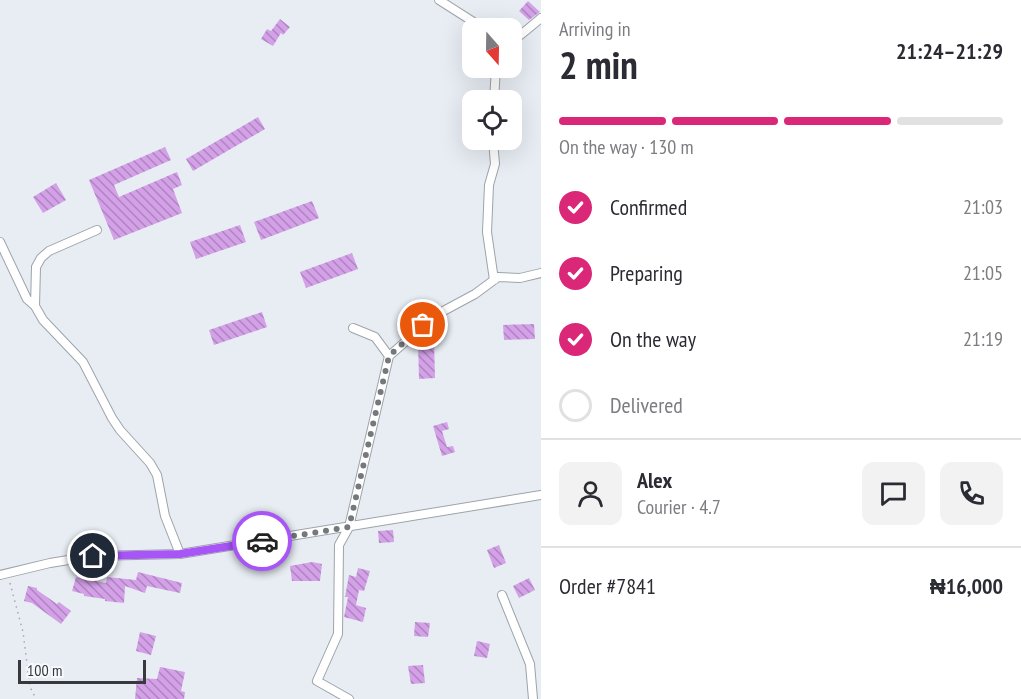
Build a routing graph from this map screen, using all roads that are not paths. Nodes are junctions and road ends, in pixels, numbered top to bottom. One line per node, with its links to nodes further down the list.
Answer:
1 (439, 0): 2 (street)
2 (467, 18)
3 (541, 18): 4 (street)
4 (522, 34)
5 (494, 150): 9 (street)
6 (97, 230): 10 (street)
7 (0, 242): 10 (street)
8 (541, 273): 9 (street)
9 (494, 280): 12 (street)
10 (35, 306): 15 (street)
11 (353, 328): 12 (street)
12 (389, 356): 14 (street)
13 (541, 495): 14 (street)
14 (349, 527): 15 (street); 18 (street)
15 (180, 554): 16 (street)
16 (4, 574)
17 (502, 595): 19 (street)
18 (349, 699)
19 (534, 699)

